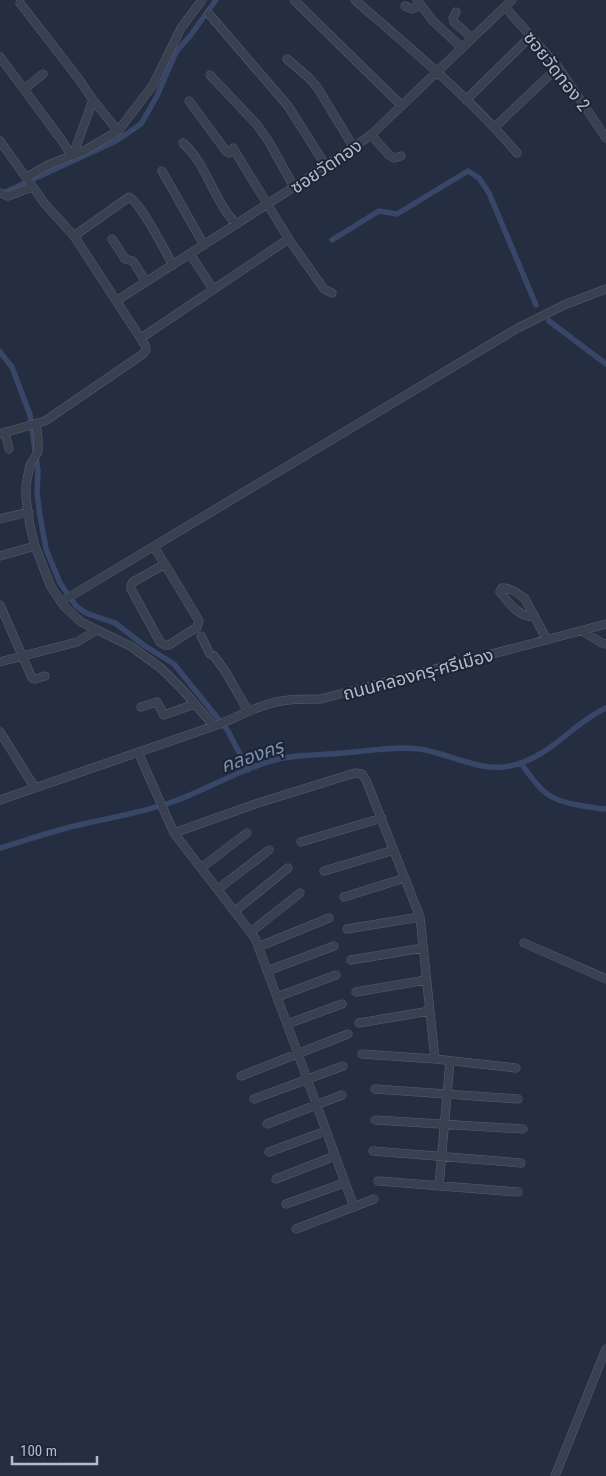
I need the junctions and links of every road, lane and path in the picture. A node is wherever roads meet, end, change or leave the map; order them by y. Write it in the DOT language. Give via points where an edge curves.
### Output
graph roads {
  1 [pos="202,0"];
  2 [pos="294,0"];
  3 [pos="355,0"];
  4 [pos="512,0"];
  5 [pos="20,3"];
  6 [pos="419,3"];
  7 [pos="405,6"];
  8 [pos="505,6"];
  9 [pos="456,12"];
  10 [pos="209,14"];
  11 [pos="531,36"];
  12 [pos="472,38"];
  13 [pos="462,48"];
  14 [pos="0,58"];
  15 [pos="287,59"];
  16 [pos="558,67"];
  17 [pos="437,72"];
  18 [pos="43,74"];
  19 [pos="210,75"];
  20 [pos="24,89"];
  21 [pos="93,100"];
  22 [pos="466,100"];
  23 [pos="189,101"];
  24 [pos="401,105"];
  25 [pos="495,127"];
  26 [pos="118,131"];
  27 [pos="371,135"];
  28 [pos="606,138"];
  29 [pos="0,140"];
  30 [pos="183,142"];
  31 [pos="354,148"];
  32 [pos="517,153"];
  33 [pos="72,155"];
  34 [pos="401,156"];
  35 [pos="326,166"];
  36 [pos="162,171"];
  37 [pos="29,182"];
  38 [pos="294,187"];
  39 [pos="4,195"];
  40 [pos="268,204"];
  41 [pos="237,224"];
  42 [pos="74,236"];
  43 [pos="112,239"];
  44 [pos="290,240"];
  45 [pos="204,245"];
  46 [pos="190,254"];
  47 [pos="173,265"];
  48 [pos="146,282"];
  49 [pos="214,289"];
  50 [pos="606,289"];
  51 [pos="332,293"];
  52 [pos="116,302"];
  53 [pos="141,338"];
  54 [pos="33,425"];
  55 [pos="2,433"];
  56 [pos="9,449"];
  57 [pos="29,512"];
  58 [pos="0,519"];
  59 [pos="35,546"];
  60 [pos="154,547"];
  61 [pos="0,556"];
  62 [pos="164,564"];
  63 [pos="62,601"];
  64 [pos="0,605"];
  65 [pos="534,618"];
  66 [pos="606,624"];
  67 [pos="97,630"];
  68 [pos="582,630"];
  69 [pos="201,636"];
  70 [pos="547,640"];
  71 [pos="606,644"];
  72 [pos="22,656"];
  73 [pos="0,662"];
  74 [pos="46,676"];
  75 [pos="195,704"];
  76 [pos="141,708"];
  77 [pos="248,711"];
  78 [pos="216,725"];
  79 [pos="0,732"];
  80 [pos="138,752"];
  81 [pos="35,788"];
  82 [pos="0,800"];
  83 [pos="382,818"];
  84 [pos="174,833"];
  85 [pos="247,833"];
  86 [pos="301,842"];
  87 [pos="269,850"];
  88 [pos="394,850"];
  89 [pos="201,868"];
  90 [pos="288,868"];
  91 [pos="324,871"];
  92 [pos="405,878"];
  93 [pos="218,890"];
  94 [pos="300,892"];
  95 [pos="344,897"];
  96 [pos="235,911"];
  97 [pos="420,917"];
  98 [pos="329,918"];
  99 [pos="347,929"];
  100 [pos="251,932"];
  101 [pos="524,943"];
  102 [pos="334,946"];
  103 [pos="258,947"];
  104 [pos="423,948"];
  105 [pos="351,960"];
  106 [pos="267,971"];
  107 [pos="336,974"];
  108 [pos="606,979"];
  109 [pos="426,980"];
  110 [pos="356,992"];
  111 [pos="277,997"];
  112 [pos="342,1004"];
  113 [pos="430,1011"];
  114 [pos="358,1023"];
  115 [pos="287,1024"];
  116 [pos="348,1034"];
  117 [pos="297,1054"];
  118 [pos="362,1054"];
  119 [pos="435,1059"];
  120 [pos="450,1061"];
  121 [pos="343,1066"];
  122 [pos="516,1068"];
  123 [pos="240,1076"];
  124 [pos="307,1079"];
  125 [pos="375,1089"];
  126 [pos="448,1094"];
  127 [pos="342,1095"];
  128 [pos="254,1099"];
  129 [pos="518,1099"];
  130 [pos="317,1104"];
  131 [pos="374,1120"];
  132 [pos="267,1124"];
  133 [pos="445,1124"];
  134 [pos="523,1129"];
  135 [pos="326,1131"];
  136 [pos="373,1151"];
  137 [pos="269,1152"];
  138 [pos="335,1156"];
  139 [pos="443,1156"];
  140 [pos="521,1163"];
  141 [pos="276,1179"];
  142 [pos="378,1181"];
  143 [pos="344,1182"];
  144 [pos="439,1186"];
  145 [pos="518,1192"];
  146 [pos="374,1199"];
  147 [pos="286,1204"];
  148 [pos="354,1207"];
  149 [pos="296,1229"];
  150 [pos="606,1349"];
  151 [pos="555,1476"];
  1 -- 26 [label="street" via="181,28 154,85"];
  2 -- 24 [label="street"];
  3 -- 17 [label="street"];
  4 -- 8 [label="street, ซอยวัดทอง"];
  5 -- 21 [label="street"];
  6 -- 7 [label="street" via="412,9"];
  6 -- 13 [label="street"];
  8 -- 11 [label="street, ซอยวัดทอง 2"];
  8 -- 12 [label="street, ซอยวัดทอง"];
  9 -- 12 [label="street" via="454,22"];
  10 -- 35 [label="street" via="288,106"];
  11 -- 16 [label="street, ซอยวัดทอง 2"];
  11 -- 22 [label="street"];
  12 -- 13 [label="street, ซอยวัดทอง"];
  13 -- 17 [label="street, ซอยวัดทอง"];
  14 -- 20 [label="street"];
  15 -- 31 [label="street" via="317,88"];
  16 -- 25 [label="street"];
  16 -- 28 [label="street, ซอยวัดทอง 2"];
  17 -- 22 [label="street"];
  17 -- 24 [label="street, ซอยวัดทอง"];
  18 -- 20 [label="street"];
  19 -- 38 [label="street" via="258,126"];
  20 -- 33 [label="street"];
  21 -- 26 [label="street"];
  21 -- 33 [label="street"];
  22 -- 25 [label="street"];
  23 -- 40 [label="street" via="226,151 234,150"];
  24 -- 27 [label="street, ซอยวัดทอง"];
  25 -- 32 [label="street"];
  26 -- 33 [label="street"];
  27 -- 31 [label="street, ซอยวัดทอง"];
  27 -- 34 [label="street" via="389,155 394,158"];
  29 -- 37 [label="street"];
  30 -- 41 [label="street" via="203,167 224,209"];
  31 -- 35 [label="street, ซอยวัดทอง"];
  33 -- 37 [label="street" via="48,165"];
  35 -- 38 [label="street, ซอยวัดทอง"];
  36 -- 45 [label="street"];
  37 -- 39 [label="street"];
  37 -- 42 [label="street"];
  38 -- 40 [label="street, ซอยวัดทอง"];
  40 -- 41 [label="street, ซอยวัดทอง"];
  40 -- 44 [label="street"];
  41 -- 45 [label="street, ซอยวัดทอง"];
  42 -- 47 [label="street" via="130,197"];
  42 -- 52 [label="street"];
  43 -- 48 [label="street" via="125,259 133,261"];
  44 -- 49 [label="street"];
  44 -- 51 [label="street" via="324,289"];
  45 -- 46 [label="street, ซอยวัดทอง"];
  46 -- 47 [label="street, ซอยวัดทอง"];
  46 -- 49 [label="street"];
  47 -- 48 [label="street, ซอยวัดทอง"];
  48 -- 52 [label="street, ซอยวัดทอง"];
  49 -- 53 [label="street"];
  50 -- 60 [label="street" via="518,328"];
  52 -- 53 [label="street"];
  53 -- 54 [label="street" via="146,350 143,354 45,421"];
  54 -- 55 [label="street"];
  54 -- 57 [label="street" via="38,452 30,464 26,485"];
  55 -- 56 [label="street"];
  57 -- 58 [label="street"];
  57 -- 59 [label="street"];
  59 -- 61 [label="street"];
  59 -- 63 [label="street" via="51,587"];
  60 -- 62 [label="street"];
  60 -- 63 [label="street"];
  62 -- 62 [label="street" via="199,621 196,627 169,645 160,642 131,589 131,585"];
  63 -- 67 [label="street" via="73,616"];
  64 -- 72 [label="street"];
  65 -- 65 [label="street" via="518,612 500,592 502,588 519,594"];
  65 -- 70 [label="street"];
  66 -- 68 [label="street, ถนนคลองครุ-ศรีเมือง"];
  67 -- 72 [label="street" via="77,642"];
  67 -- 75 [label="street" via="127,644 162,668"];
  68 -- 70 [label="street, ถนนคลองครุ-ศรีเมือง"];
  68 -- 71 [label="street"];
  69 -- 77 [label="street"];
  70 -- 77 [label="street, ถนนคลองครุ-ศรีเมือง" via="321,699 288,700"];
  72 -- 73 [label="street"];
  72 -- 74 [label="street" via="33,679"];
  75 -- 76 [label="street" via="164,715 157,702"];
  75 -- 78 [label="street"];
  77 -- 78 [label="street, ถนนคลองครุ-ศรีเมือง"];
  78 -- 80 [label="street, ถนนคลองครุ-ศรีเมือง"];
  79 -- 81 [label="street"];
  80 -- 81 [label="street, ถนนคลองครุ-ศรีเมือง"];
  80 -- 84 [label="street"];
  81 -- 82 [label="street, ถนนคลองครุ-ศรีเมือง"];
  83 -- 84 [label="street" via="366,780 362,774 355,773"];
  83 -- 86 [label="street"];
  83 -- 88 [label="street"];
  84 -- 89 [label="street"];
  85 -- 89 [label="street"];
  87 -- 93 [label="street"];
  88 -- 91 [label="street"];
  88 -- 92 [label="street"];
  89 -- 93 [label="street"];
  90 -- 96 [label="street"];
  92 -- 95 [label="street"];
  92 -- 97 [label="street"];
  93 -- 96 [label="street"];
  94 -- 100 [label="street"];
  96 -- 100 [label="street"];
  97 -- 99 [label="street"];
  97 -- 104 [label="street"];
  98 -- 103 [label="street"];
  100 -- 103 [label="street"];
  101 -- 108 [label="street"];
  102 -- 106 [label="street"];
  103 -- 106 [label="street"];
  104 -- 105 [label="street"];
  104 -- 109 [label="street"];
  106 -- 111 [label="street"];
  107 -- 111 [label="street"];
  109 -- 110 [label="street"];
  109 -- 113 [label="street"];
  111 -- 115 [label="street"];
  112 -- 115 [label="street"];
  113 -- 114 [label="street"];
  113 -- 119 [label="street"];
  115 -- 117 [label="street"];
  116 -- 117 [label="street"];
  117 -- 123 [label="street"];
  117 -- 124 [label="street"];
  118 -- 119 [label="street"];
  119 -- 120 [label="street"];
  120 -- 122 [label="street"];
  120 -- 126 [label="street"];
  121 -- 124 [label="street"];
  124 -- 128 [label="street"];
  124 -- 130 [label="street"];
  125 -- 126 [label="street"];
  126 -- 129 [label="street"];
  126 -- 133 [label="street"];
  127 -- 130 [label="street"];
  130 -- 132 [label="street"];
  130 -- 135 [label="street"];
  131 -- 133 [label="street"];
  133 -- 134 [label="street"];
  133 -- 139 [label="street"];
  135 -- 137 [label="street"];
  135 -- 138 [label="street"];
  136 -- 139 [label="street"];
  138 -- 141 [label="street"];
  138 -- 143 [label="street"];
  139 -- 140 [label="street"];
  139 -- 144 [label="street"];
  142 -- 144 [label="street"];
  143 -- 147 [label="street"];
  143 -- 148 [label="street"];
  144 -- 145 [label="street"];
  146 -- 148 [label="street"];
  148 -- 149 [label="street"];
  150 -- 151 [label="street"];
}
